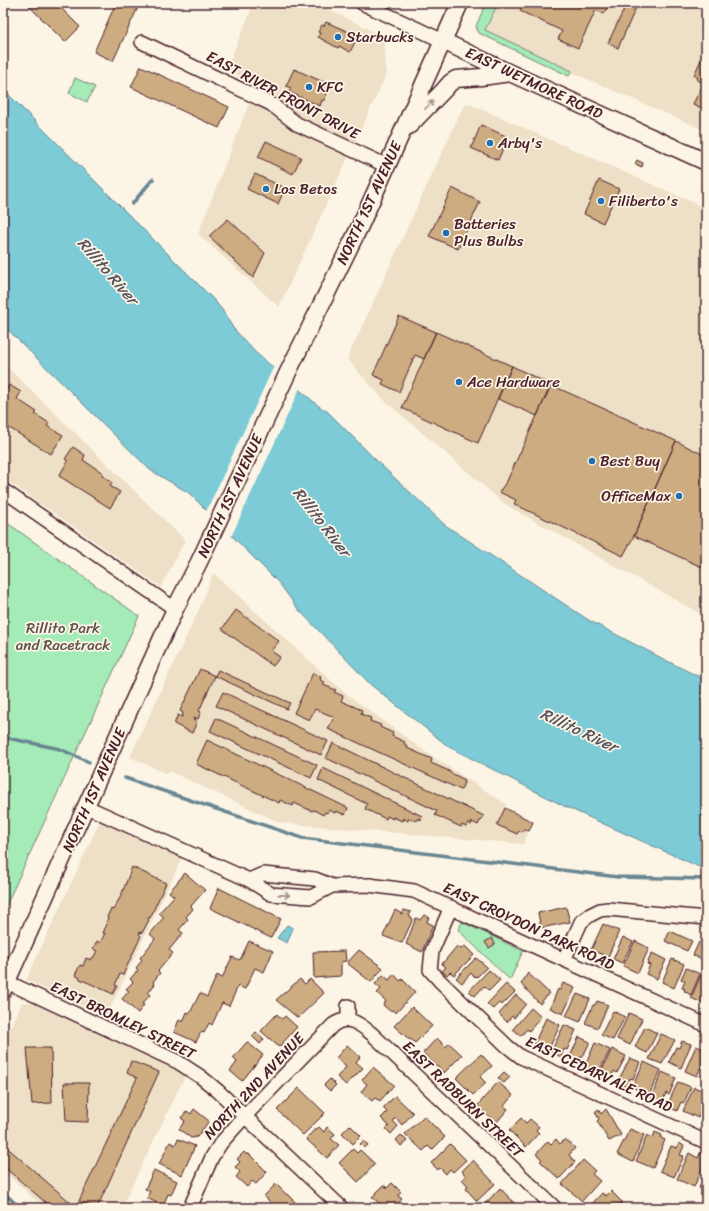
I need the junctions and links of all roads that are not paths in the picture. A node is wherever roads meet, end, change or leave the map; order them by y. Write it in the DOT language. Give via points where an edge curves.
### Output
graph roads {
  1 [pos="362,3"];
  2 [pos="460,3"];
  3 [pos="443,41"];
  4 [pos="142,42"];
  5 [pos="510,73"];
  6 [pos="402,133"];
  7 [pos="706,162"];
  8 [pos="387,166"];
  9 [pos="3,490"];
  10 [pos="175,609"];
  11 [pos="87,807"];
  12 [pos="248,880"];
  13 [pos="332,886"];
  14 [pos="451,907"];
  15 [pos="706,918"];
  16 [pos="564,960"];
  17 [pos="5,986"];
  18 [pos="348,1006"];
  19 [pos="346,1020"];
  20 [pos="706,1025"];
  21 [pos="245,1116"];
  22 [pos="706,1142"];
  23 [pos="190,1208"];
  24 [pos="342,1208"];
  25 [pos="555,1208"];
  1 -- 3 [label="street, EAST WETMORE ROAD"];
  2 -- 3 [label="main road, NORTH 1ST AVENUE"];
  3 -- 5 [label="main road, EAST WETMORE ROAD"];
  3 -- 6 [label="main road, NORTH 1ST AVENUE"];
  4 -- 8 [label="street, EAST RIVER FRONT DRIVE" via="271,104 297,124"];
  6 -- 5 [label="main road, one-way" via="456,79"];
  5 -- 7 [label="main road, EAST WETMORE ROAD"];
  6 -- 8 [label="main road, NORTH 1ST AVENUE"];
  8 -- 10 [label="main road, NORTH 1ST AVENUE"];
  9 -- 10 [label="street"];
  10 -- 11 [label="main road, NORTH 1ST AVENUE"];
  11 -- 12 [label="street, EAST CROYDON PARK ROAD"];
  11 -- 17 [label="main road, NORTH 1ST AVENUE"];
  12 -- 13 [label="street, EAST CROYDON PARK ROAD" via="263,874 315,879"];
  12 -- 13 [label="street, EAST CROYDON PARK ROAD, one-way" via="272,894 311,897"];
  13 -- 14 [label="street, EAST CROYDON PARK ROAD" via="369,885 414,891"];
  14 -- 16 [label="street, EAST CROYDON PARK ROAD"];
  14 -- 22 [label="street, EAST CEDARVALE ROAD" via="432,951 430,970 507,1046 521,1057"];
  15 -- 16 [label="street" via="600,910 582,922"];
  16 -- 20 [label="street, EAST CROYDON PARK ROAD"];
  17 -- 21 [label="street, EAST BROMLEY STREET" via="178,1062 201,1077"];
  18 -- 19 [label="street"];
  19 -- 21 [label="street, NORTH 2ND AVENUE" via="333,1025"];
  19 -- 25 [label="street, EAST RADBURN STREET" via="361,1025 372,1034"];
  21 -- 23 [label="street, NORTH 2ND AVENUE" via="212,1157"];
  21 -- 24 [label="street, EAST BROMLEY STREET"];
}
